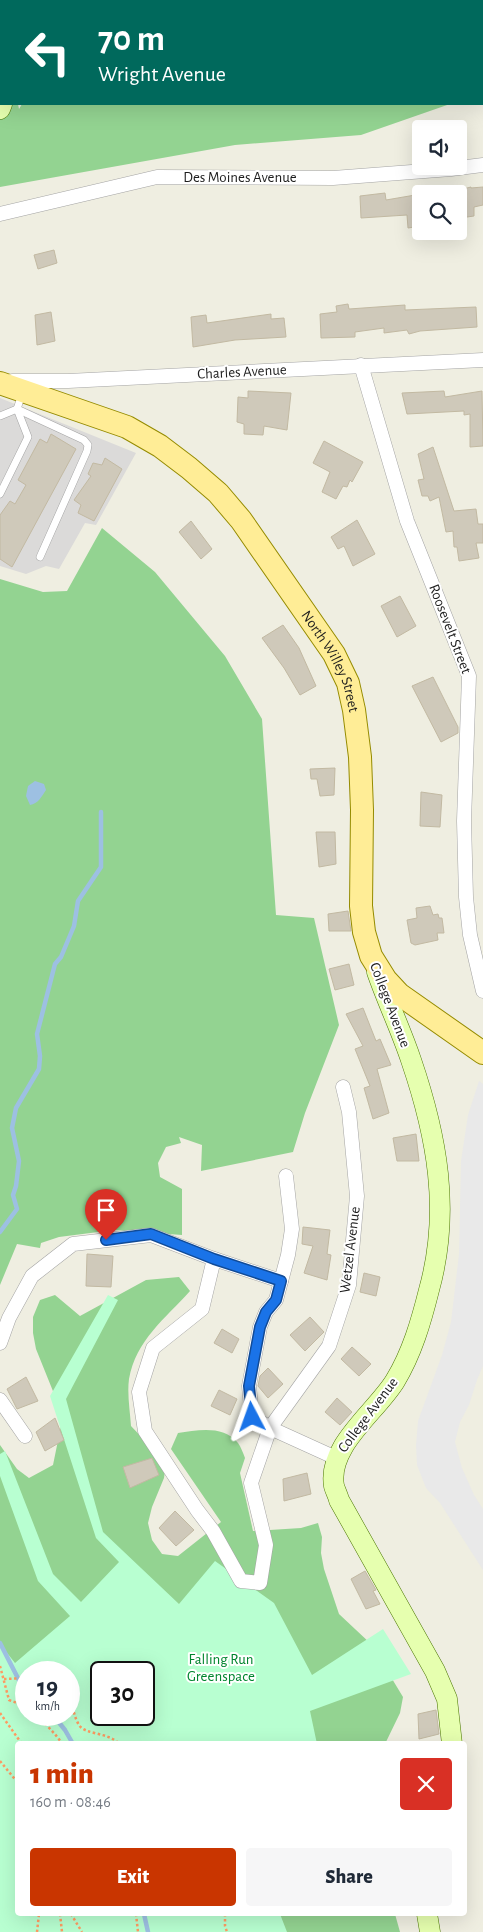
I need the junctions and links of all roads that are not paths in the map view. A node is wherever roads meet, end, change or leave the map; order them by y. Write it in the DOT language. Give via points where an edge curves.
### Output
graph roads {
  1 [pos="483,165"];
  2 [pos="0,214"];
  3 [pos="483,360"];
  4 [pos="362,365"];
  5 [pos="0,382"];
  6 [pos="20,400"];
  7 [pos="0,416"];
  8 [pos="0,494"];
  9 [pos="40,557"];
  10 [pos="371,956"];
  11 [pos="481,966"];
  12 [pos="483,991"];
  13 [pos="483,1053"];
  14 [pos="343,1087"];
  15 [pos="286,1176"];
  16 [pos="214,1259"];
  17 [pos="281,1281"];
  18 [pos="0,1343"];
  19 [pos="0,1400"];
  20 [pos="270,1428"];
  21 [pos="25,1436"];
  22 [pos="336,1458"];
  23 [pos="452,1741"];
  24 [pos="427,1916"];
  25 [pos="430,1932"];
  1 -- 2 [label="street, Des Moines Avenue" via="333,178 157,177"];
  3 -- 4 [label="street, Charles Avenue"];
  4 -- 5 [label="street, Charles Avenue"];
  4 -- 11 [label="street, Roosevelt Street" via="408,521 469,676 464,821 466,897 470,935"];
  5 -- 6 [label="main road, North Willey Street"];
  6 -- 7 [label="lane"];
  6 -- 8 [label="lane" via="28,437"];
  6 -- 9 [label="lane" via="88,445"];
  6 -- 10 [label="main road, North Willey Street" via="127,427 189,468 218,493 241,520 334,654 348,683 360,757 361,906"];
  10 -- 13 [label="main road, North Willey Street" via="399,994"];
  10 -- 22 [label="street, College Avenue" via="410,1058 429,1119 439,1178 440,1232 415,1342 395,1381"];
  11 -- 12 [label="street, Roosevelt Street"];
  14 -- 20 [label="street, Wetzel Avenue" via="350,1120 357,1196 349,1285 330,1346"];
  15 -- 17 [label="street" via="292,1228"];
  16 -- 17 [label="street"];
  16 -- 18 [label="street" via="151,1234 73,1244 32,1276 9,1318"];
  16 -- 20 [label="street, Wetzel Avenue" via="202,1309 153,1348 139,1392 145,1431 213,1531 241,1581 260,1583 266,1545 251,1483"];
  17 -- 20 [label="street" via="276,1300 260,1327 249,1386 252,1417"];
  19 -- 21 [label="street"];
  20 -- 22 [label="street"];
  22 -- 23 [label="street, College Avenue" via="334,1486 339,1500 435,1671 447,1699"];
  24 -- 25 [label="street"];
}
